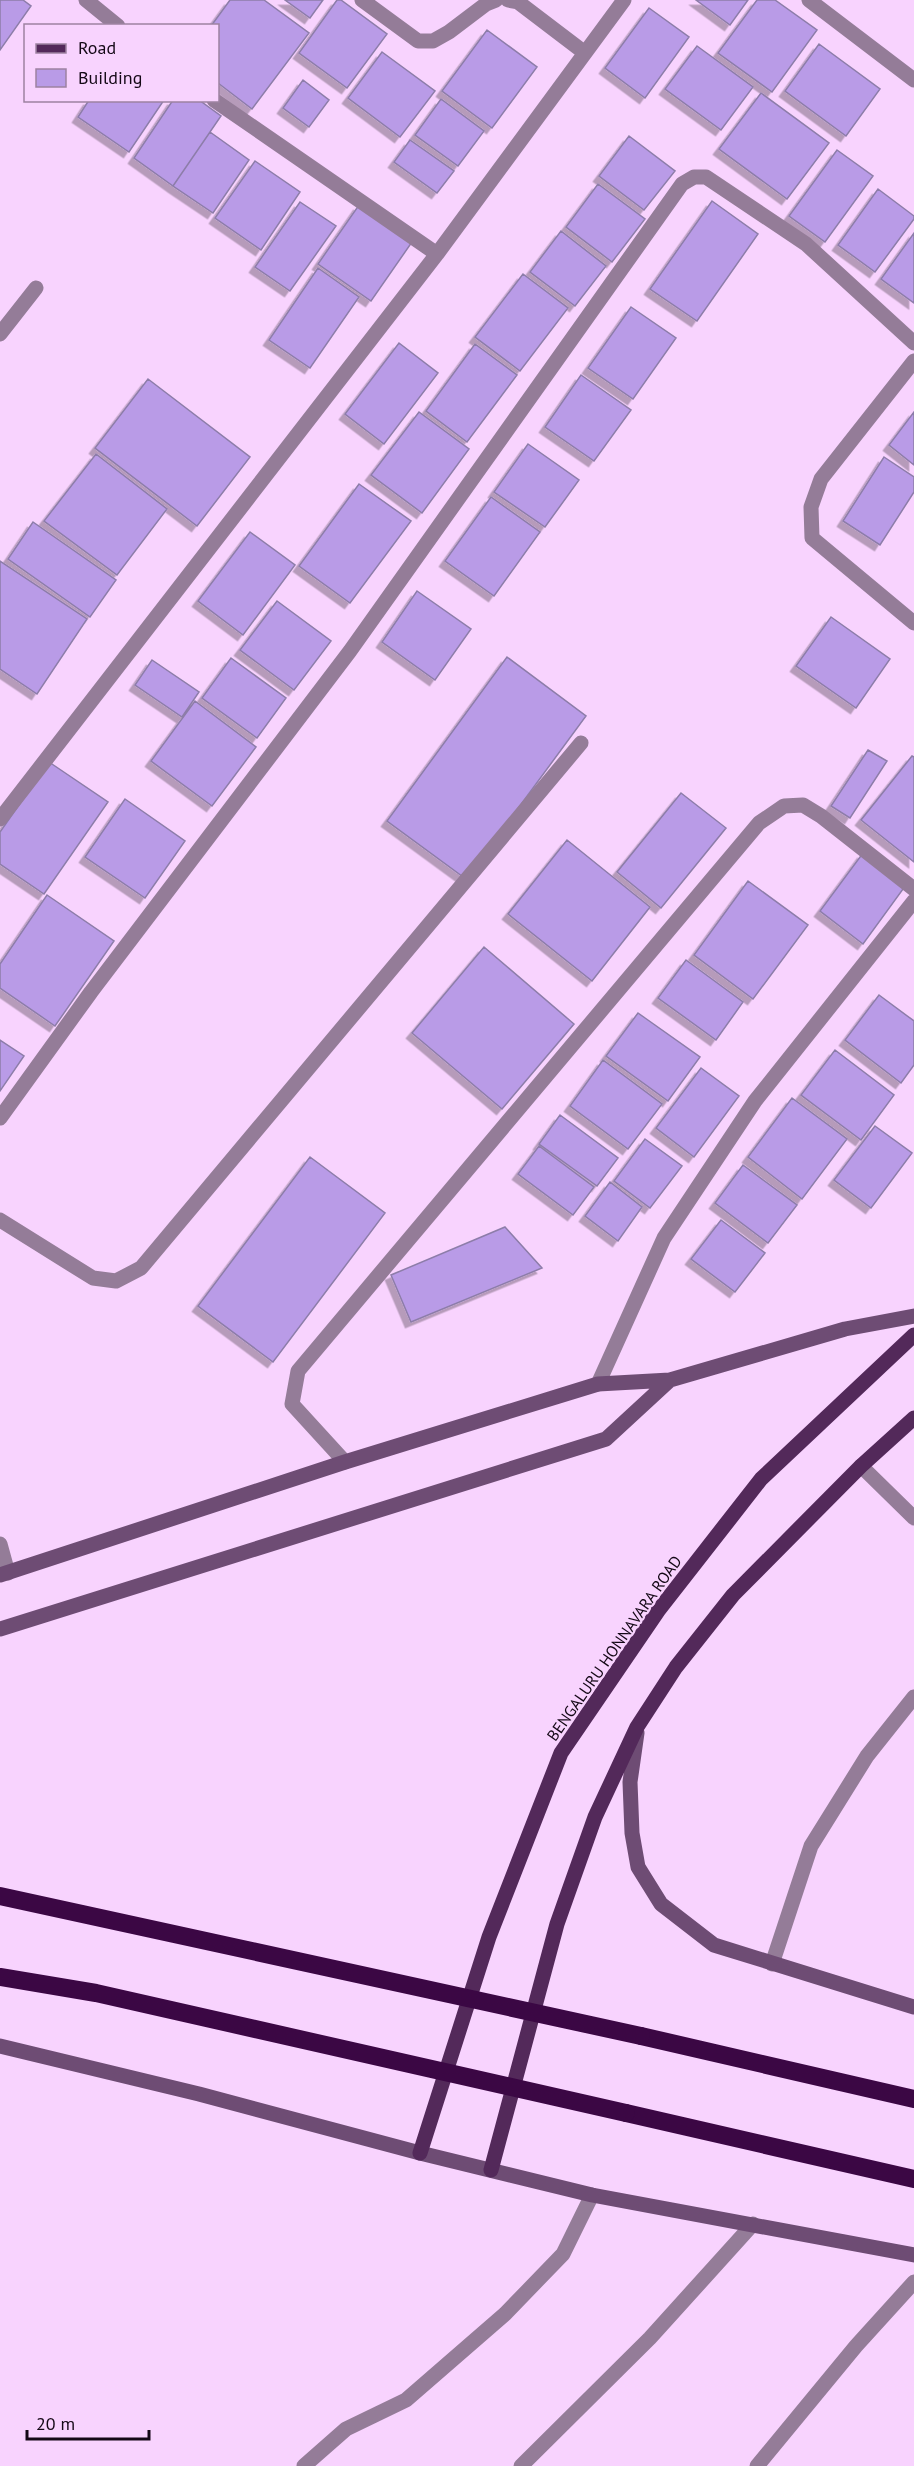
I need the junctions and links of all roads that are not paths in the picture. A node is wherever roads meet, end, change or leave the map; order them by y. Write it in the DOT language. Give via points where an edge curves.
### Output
graph roads {
  1 [pos="86,0"];
  2 [pos="362,0"];
  3 [pos="496,0"];
  4 [pos="508,0"];
  5 [pos="624,0"];
  6 [pos="809,0"];
  7 [pos="116,24"];
  8 [pos="585,53"];
  9 [pos="914,80"];
  10 [pos="217,102"];
  11 [pos="437,254"];
  12 [pos="36,288"];
  13 [pos="0,334"];
  14 [pos="914,343"];
  15 [pos="914,361"];
  16 [pos="914,623"];
  17 [pos="581,743"];
  18 [pos="0,819"];
  19 [pos="914,889"];
  20 [pos="914,901"];
  21 [pos="0,1118"];
  22 [pos="0,1220"];
  23 [pos="914,1316"];
  24 [pos="914,1335"];
  25 [pos="670,1380"];
  26 [pos="598,1384"];
  27 [pos="914,1418"];
  28 [pos="345,1462"];
  29 [pos="861,1466"];
  30 [pos="914,1518"];
  31 [pos="0,1544"];
  32 [pos="4,1574"];
  33 [pos="0,1629"];
  34 [pos="914,1697"];
  35 [pos="637,1727"];
  36 [pos="0,1896"];
  37 [pos="772,1964"];
  38 [pos="0,1977"];
  39 [pos="914,2007"];
  40 [pos="0,2046"];
  41 [pos="914,2099"];
  42 [pos="420,2153"];
  43 [pos="491,2170"];
  44 [pos="914,2179"];
  45 [pos="592,2195"];
  46 [pos="753,2224"];
  47 [pos="914,2255"];
  48 [pos="914,2282"];
  49 [pos="304,2466"];
  50 [pos="521,2466"];
  51 [pos="757,2466"];
  1 -- 7 [label="street"];
  2 -- 3 [label="street" via="418,42 433,41"];
  4 -- 8 [label="street" via="518,2"];
  5 -- 8 [label="street"];
  6 -- 9 [label="street"];
  8 -- 11 [label="street"];
  10 -- 11 [label="street"];
  11 -- 18 [label="street"];
  12 -- 13 [label="street"];
  14 -- 21 [label="street" via="806,244 706,177 694,177 682,184 350,651"];
  15 -- 16 [label="street" via="821,480 811,507 812,538"];
  17 -- 22 [label="street" via="141,1268 116,1281 93,1278"];
  19 -- 28 [label="street" via="803,805 784,806 759,823 298,1371 292,1404"];
  20 -- 26 [label="street" via="755,1101 664,1238"];
  23 -- 25 [label="street" via="845,1329"];
  24 -- 42 [label="main road, BENGALURU HONNAVARA ROAD" via="761,1479 658,1611 561,1753 489,1937"];
  25 -- 26 [label="street"];
  25 -- 33 [label="street" via="606,1439"];
  26 -- 28 [label="street"];
  27 -- 29 [label="main road"];
  28 -- 32 [label="street"];
  29 -- 30 [label="street"];
  29 -- 35 [label="main road" via="734,1595 676,1668"];
  31 -- 32 [label="street"];
  34 -- 37 [label="street" via="867,1756 811,1846"];
  35 -- 37 [label="street" via="630,1782 638,1867 661,1904 714,1946"];
  35 -- 43 [label="main road" via="595,1817 557,1924"];
  36 -- 41 [label="highway, bridge"];
  37 -- 39 [label="street"];
  38 -- 44 [label="highway, bridge" via="96,1993"];
  40 -- 42 [label="street"];
  42 -- 43 [label="street"];
  43 -- 45 [label="street"];
  45 -- 46 [label="street"];
  45 -- 49 [label="street" via="563,2254 505,2314 406,2400 346,2429"];
  46 -- 47 [label="street"];
  46 -- 50 [label="street" via="650,2338"];
  48 -- 51 [label="street"];
}
